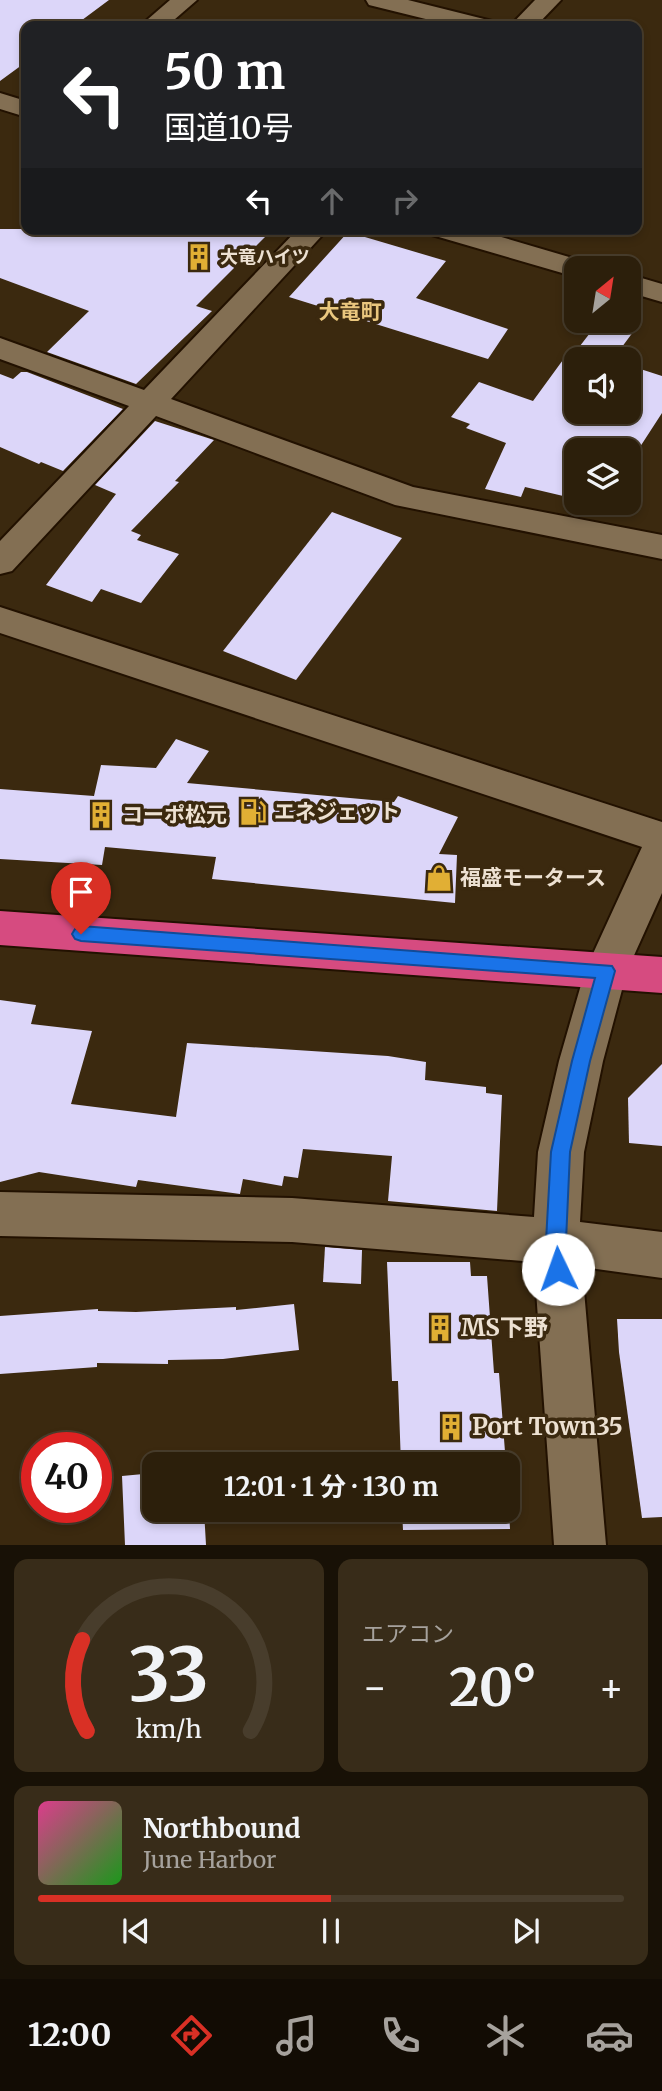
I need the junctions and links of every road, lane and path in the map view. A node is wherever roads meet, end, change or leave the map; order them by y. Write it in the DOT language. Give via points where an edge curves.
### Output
graph roads {
  1 [pos="184,0"];
  2 [pos="378,0"];
  3 [pos="549,0"];
  4 [pos="158,21"];
  5 [pos="464,21"];
  6 [pos="527,21"];
  7 [pos="0,101"];
  8 [pos="21,107"];
  9 [pos="308,235"];
  10 [pos="463,235"];
  11 [pos="564,265"];
  12 [pos="641,287"];
  13 [pos="662,293"];
  14 [pos="0,348"];
  15 [pos="151,403"];
  16 [pos="662,547"];
  17 [pos="0,562"];
  18 [pos="0,620"];
  19 [pos="662,838"];
  20 [pos="662,848"];
  21 [pos="0,928"];
  22 [pos="606,971"];
  23 [pos="662,975"];
  24 [pos="0,1214"];
  25 [pos="556,1241"];
  26 [pos="662,1255"];
  27 [pos="580,1545"];
  1 -- 4 [label="street"];
  2 -- 5 [label="street"];
  3 -- 6 [label="street"];
  7 -- 8 [label="street"];
  9 -- 15 [label="street"];
  10 -- 11 [label="street"];
  12 -- 13 [label="street"];
  14 -- 15 [label="street"];
  15 -- 16 [label="street" via="407,497"];
  15 -- 17 [label="street"];
  18 -- 19 [label="street"];
  20 -- 22 [label="street"];
  21 -- 22 [label="highway"];
  22 -- 23 [label="highway"];
  22 -- 25 [label="street" via="561,1152"];
  24 -- 25 [label="street" via="292,1220"];
  25 -- 26 [label="street"];
  25 -- 27 [label="street"];
}
